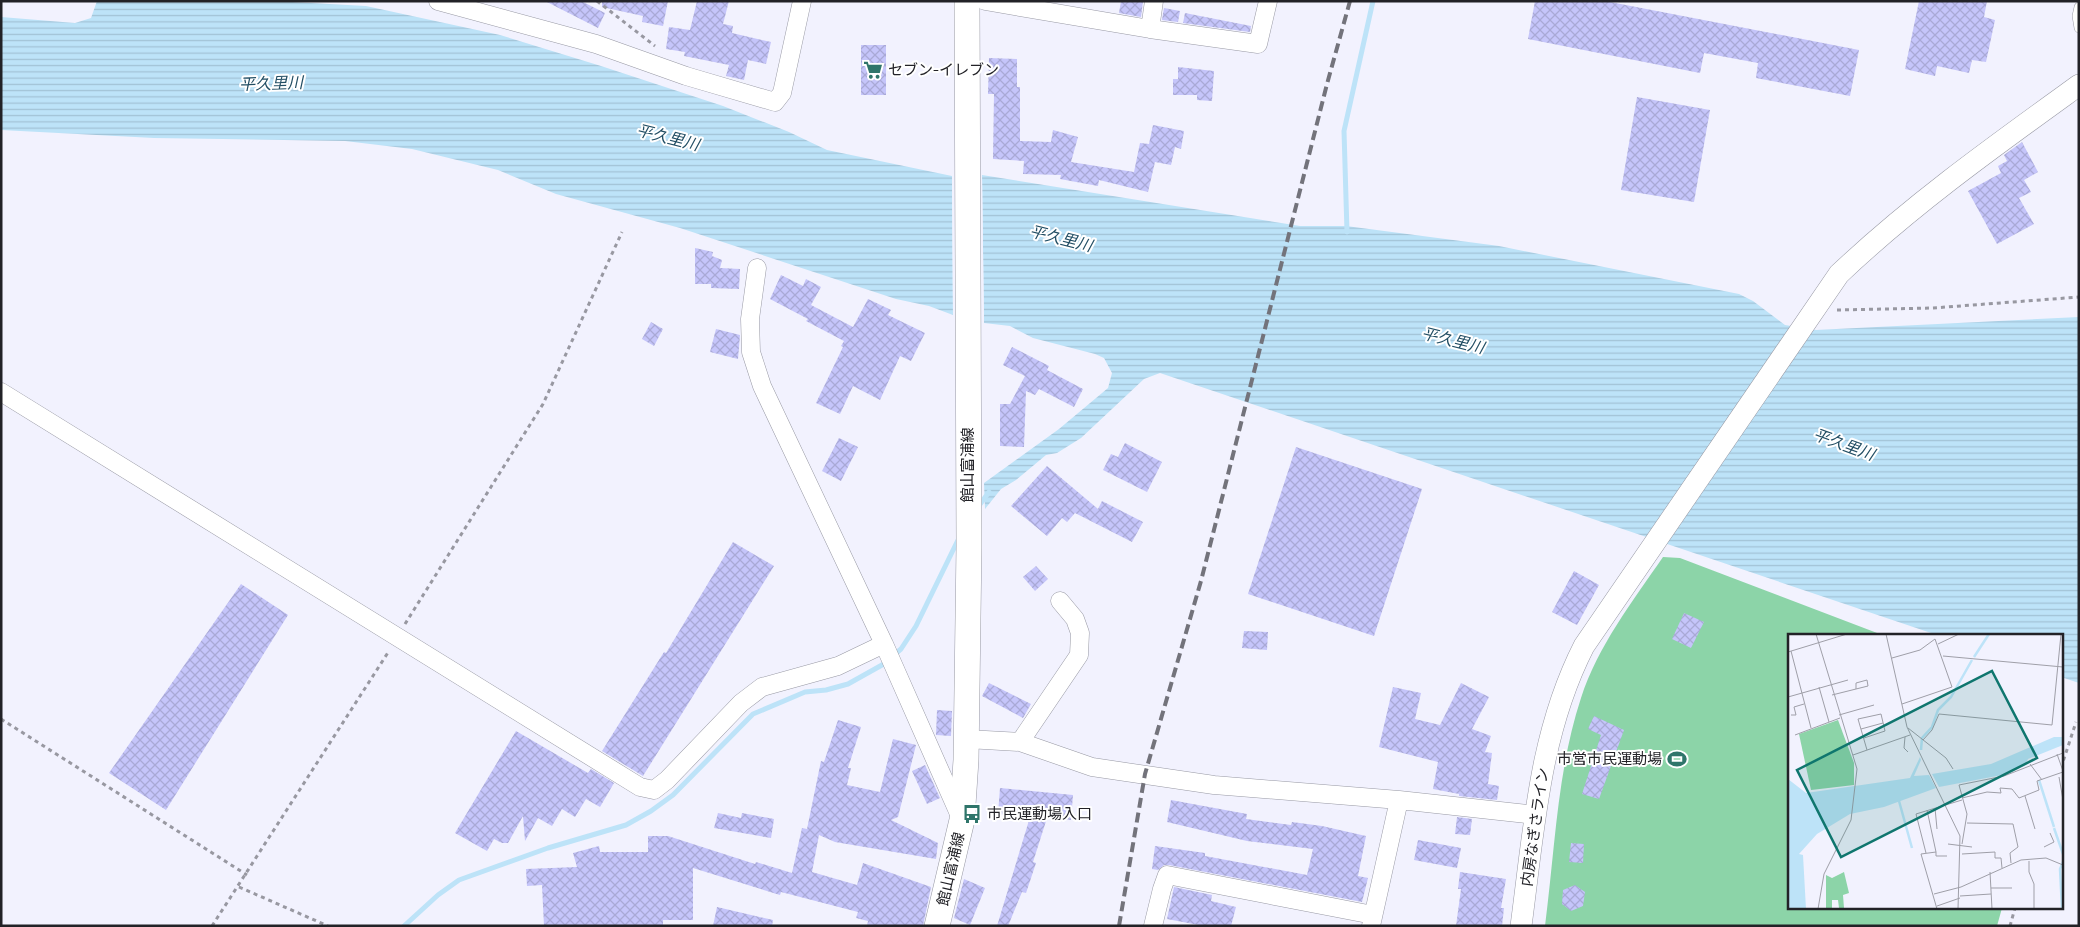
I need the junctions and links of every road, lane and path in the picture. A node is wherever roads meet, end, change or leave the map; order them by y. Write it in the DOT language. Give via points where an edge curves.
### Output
graph roads {
  1 [pos="438,1"];
  2 [pos="597,1"];
  3 [pos="802,1"];
  4 [pos="967,1"];
  5 [pos="985,1"];
  6 [pos="1154,1"];
  7 [pos="1268,1"];
  8 [pos="2079,7"];
  9 [pos="1078,9"];
  10 [pos="2079,28"];
  11 [pos="1150,29"];
  12 [pos="661,51"];
  13 [pos="2079,85"];
  14 [pos="622,232"];
  15 [pos="757,268"];
  16 [pos="2079,297"];
  17 [pos="1808,318"];
  18 [pos="1,392"];
  19 [pos="1060,600"];
  20 [pos="397,638"];
  21 [pos="886,649"];
  22 [pos="1,719"];
  23 [pos="2076,722"];
  24 [pos="966,739"];
  25 [pos="1020,742"];
  26 [pos="2062,765"];
  27 [pos="1399,800"];
  28 [pos="1536,814"];
  29 [pos="962,820"];
  30 [pos="247,875"];
  31 [pos="238,887"];
  32 [pos="2015,910"];
  33 [pos="1372,921"];
  34 [pos="212,926"];
  35 [pos="328,926"];
  36 [pos="937,926"];
  37 [pos="1153,926"];
  38 [pos="1521,926"];
  39 [pos="2010,926"];
  1 -- 3 [label="street" via="596,44 686,76 775,102 782,94"];
  2 -- 12 [label="path"];
  4 -- 24 [label="main road, 館山富浦線" via="969,546"];
  5 -- 9 [label="street"];
  6 -- 11 [label="street"];
  7 -- 11 [label="street" via="1258,44"];
  8 -- 10 [label="lane"];
  9 -- 11 [label="street"];
  13 -- 17 [label="street, 内房なぎさライン" via="1883,232 1839,274"];
  14 -- 20 [label="path" via="543,404"];
  15 -- 21 [label="street" via="750,319 751,352 759,377"];
  16 -- 17 [label="path" via="1933,308 1835,310"];
  17 -- 28 [label="street, 内房なぎさライン" via="1584,646 1568,676 1551,728"];
  18 -- 20 [label="street"];
  19 -- 25 [label="street" via="1075,619 1080,632 1079,655"];
  20 -- 21 [label="street" via="640,787 654,790 741,703 762,687"];
  20 -- 30 [label="path"];
  21 -- 29 [label="street"];
  22 -- 30 [label="path"];
  23 -- 26 [label="path"];
  24 -- 25 [label="street"];
  24 -- 29 [label="main road, 館山富浦線"];
  25 -- 27 [label="street" via="1101,768 1214,785"];
  27 -- 28 [label="street"];
  27 -- 33 [label="street"];
  28 -- 38 [label="street, 内房なぎさライン"];
  29 -- 36 [label="main road, 館山富浦線"];
  30 -- 31 [label="path"];
  31 -- 34 [label="path"];
  31 -- 35 [label="path"];
  32 -- 39 [label="path"];
  33 -- 37 [label="street" via="1168,875"];
}
